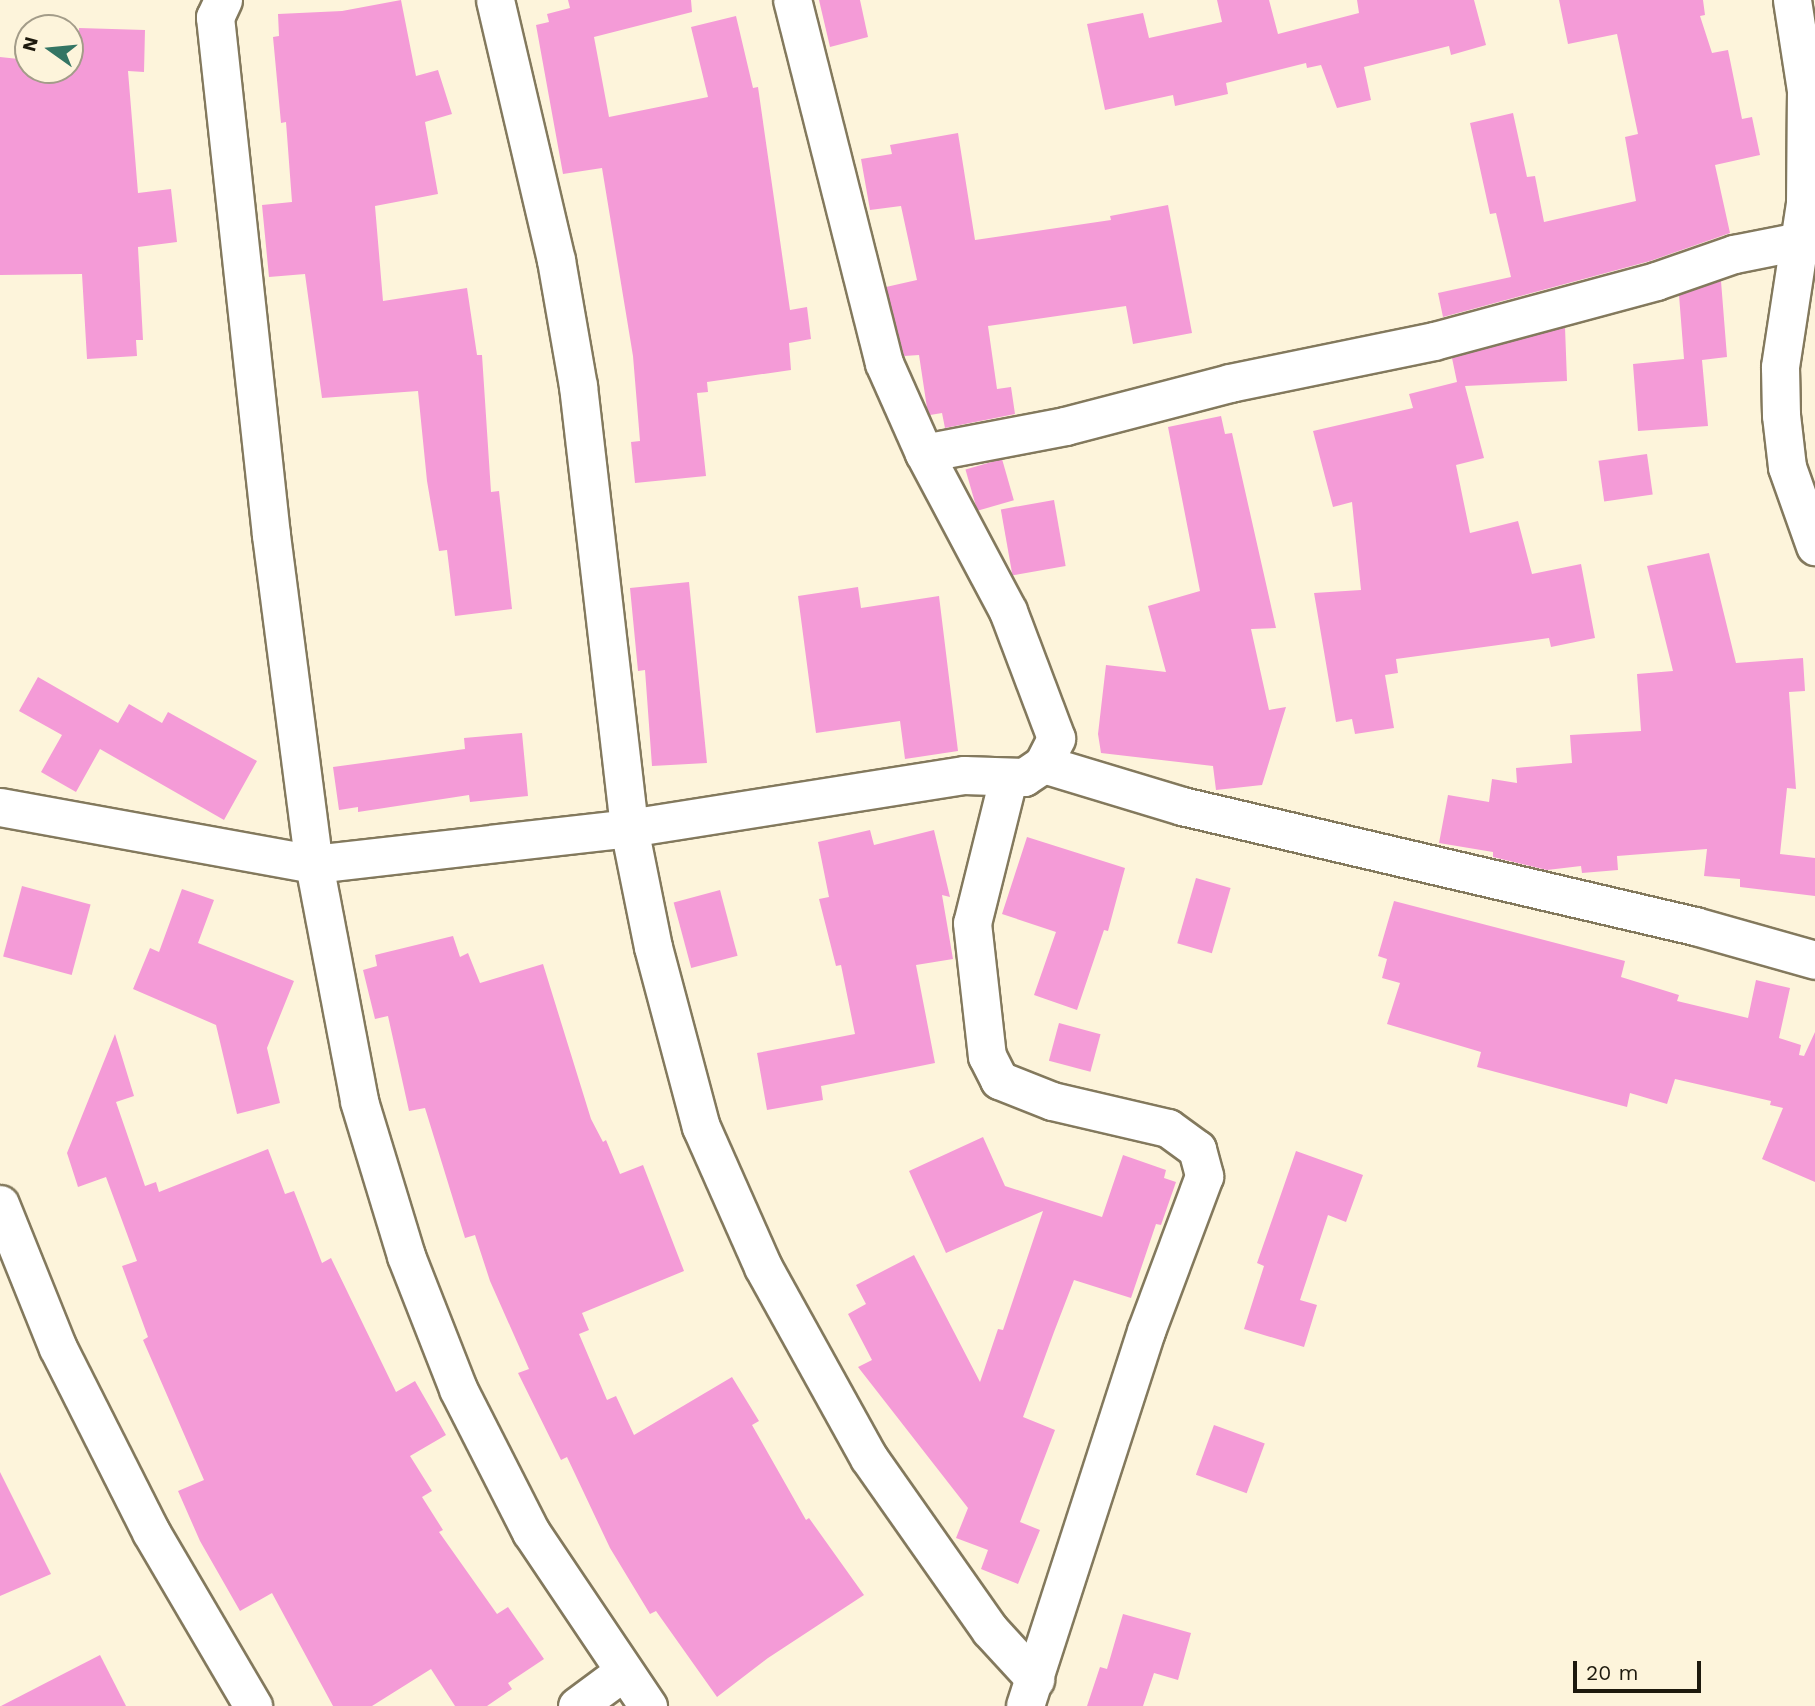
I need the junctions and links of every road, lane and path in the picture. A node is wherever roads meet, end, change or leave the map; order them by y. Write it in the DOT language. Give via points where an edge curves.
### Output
graph roads {
  1 [pos="223,0"];
  2 [pos="495,0"];
  3 [pos="792,0"];
  4 [pos="1792,0"];
  5 [pos="1810,189"];
  6 [pos="1799,242"];
  7 [pos="924,453"];
  8 [pos="1815,546"];
  9 [pos="1043,764"];
  10 [pos="1008,779"];
  11 [pos="0,807"];
  12 [pos="629,828"];
  13 [pos="314,864"];
  14 [pos="1815,960"];
  15 [pos="0,1204"];
  16 [pos="623,1672"];
  17 [pos="1030,1693"];
  18 [pos="253,1706"];
  19 [pos="577,1706"];
  20 [pos="648,1706"];
  1 -- 13 [label="street" via="215,17 221,76 271,535"];
  2 -- 12 [label="street" via="556,260 578,386"];
  3 -- 7 [label="street" via="884,363"];
  4 -- 5 [label="street" via="1806,90"];
  5 -- 6 [label="street"];
  6 -- 7 [label="street" via="1734,254 1656,281 1434,341 1230,383 1065,426"];
  6 -- 8 [label="street" via="1780,367 1781,415 1787,467"];
  7 -- 9 [label="street" via="1008,611 1056,738"];
  9 -- 10 [label="street" via="1024,777"];
  9 -- 14 [label="street" via="1182,806 1695,926"];
  10 -- 12 [label="street" via="964,775"];
  10 -- 17 [label="street" via="972,923 987,1056 999,1080 1010,1085 1052,1101 1168,1128 1197,1149 1204,1176 1146,1331"];
  11 -- 13 [label="street"];
  12 -- 13 [label="street"];
  12 -- 17 [label="street" via="653,947 701,1127 763,1267 869,1458"];
  13 -- 16 [label="street" via="359,1101 406,1256 458,1389 531,1532"];
  15 -- 18 [label="street" via="83,1397 151,1532"];
  16 -- 19 [label="street"];
  16 -- 20 [label="street"];
}
